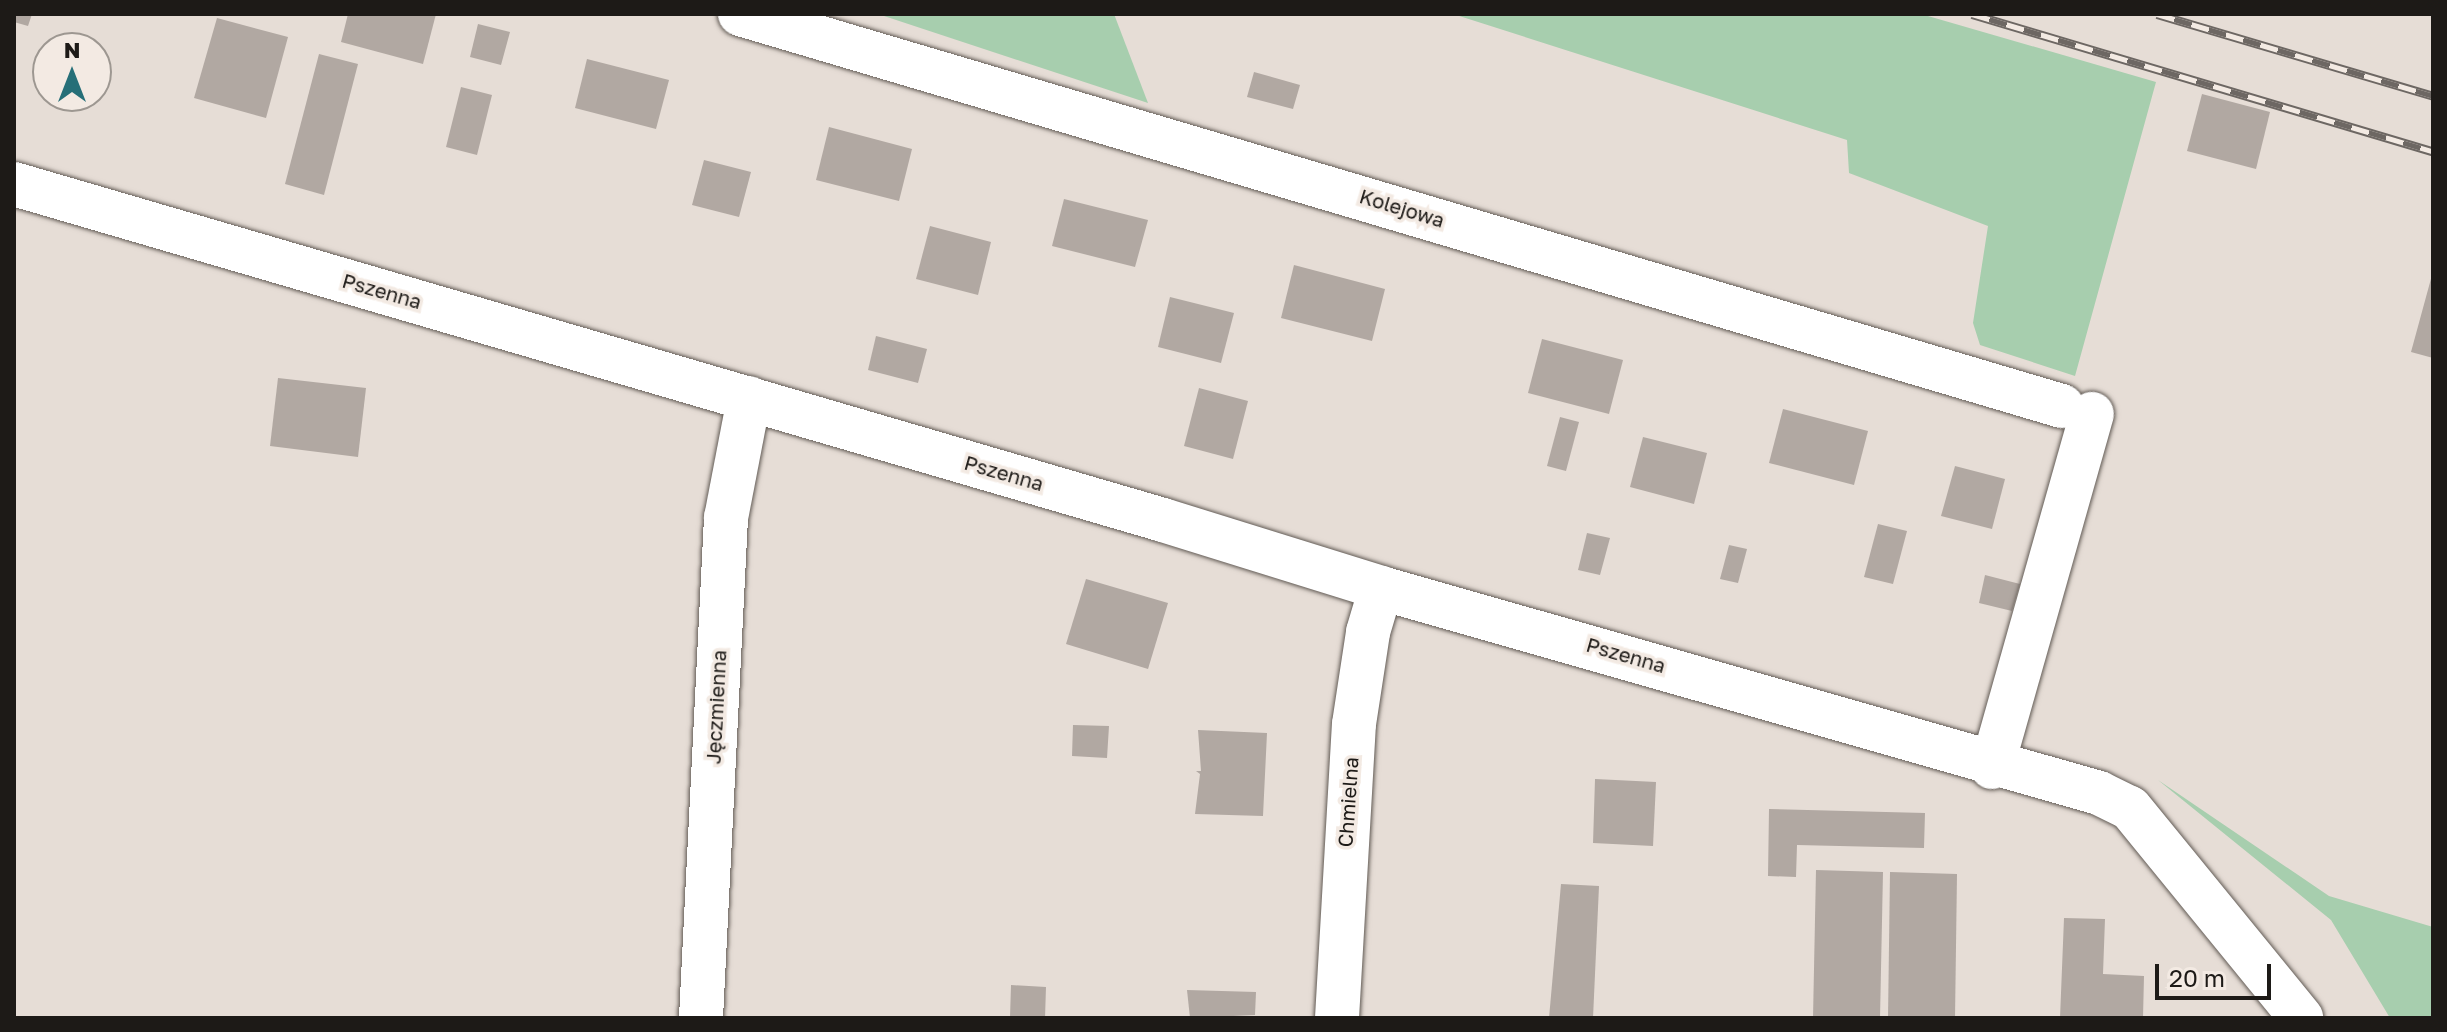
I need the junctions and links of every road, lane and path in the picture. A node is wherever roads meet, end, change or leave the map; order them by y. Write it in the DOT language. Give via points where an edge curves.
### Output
graph roads {
  1 [pos="740,14"];
  2 [pos="14,184"];
  3 [pos="749,398"];
  4 [pos="1381,588"];
  5 [pos="1992,767"];
  6 [pos="701,1018"];
  7 [pos="1337,1018"];
  8 [pos="2301,1018"];
  1 -- 5 [label="street, Kolejowa" via="2077,410"];
  2 -- 3 [label="street, Pszenna"];
  3 -- 4 [label="street, Pszenna"];
  3 -- 6 [label="street, Jęczmienna" via="726,518"];
  4 -- 5 [label="street, Pszenna" via="1633,657"];
  4 -- 7 [label="street, Chmielna" via="1368,632 1354,724"];
  5 -- 8 [label="street, Pszenna" via="2099,793 2130,808"];
}
